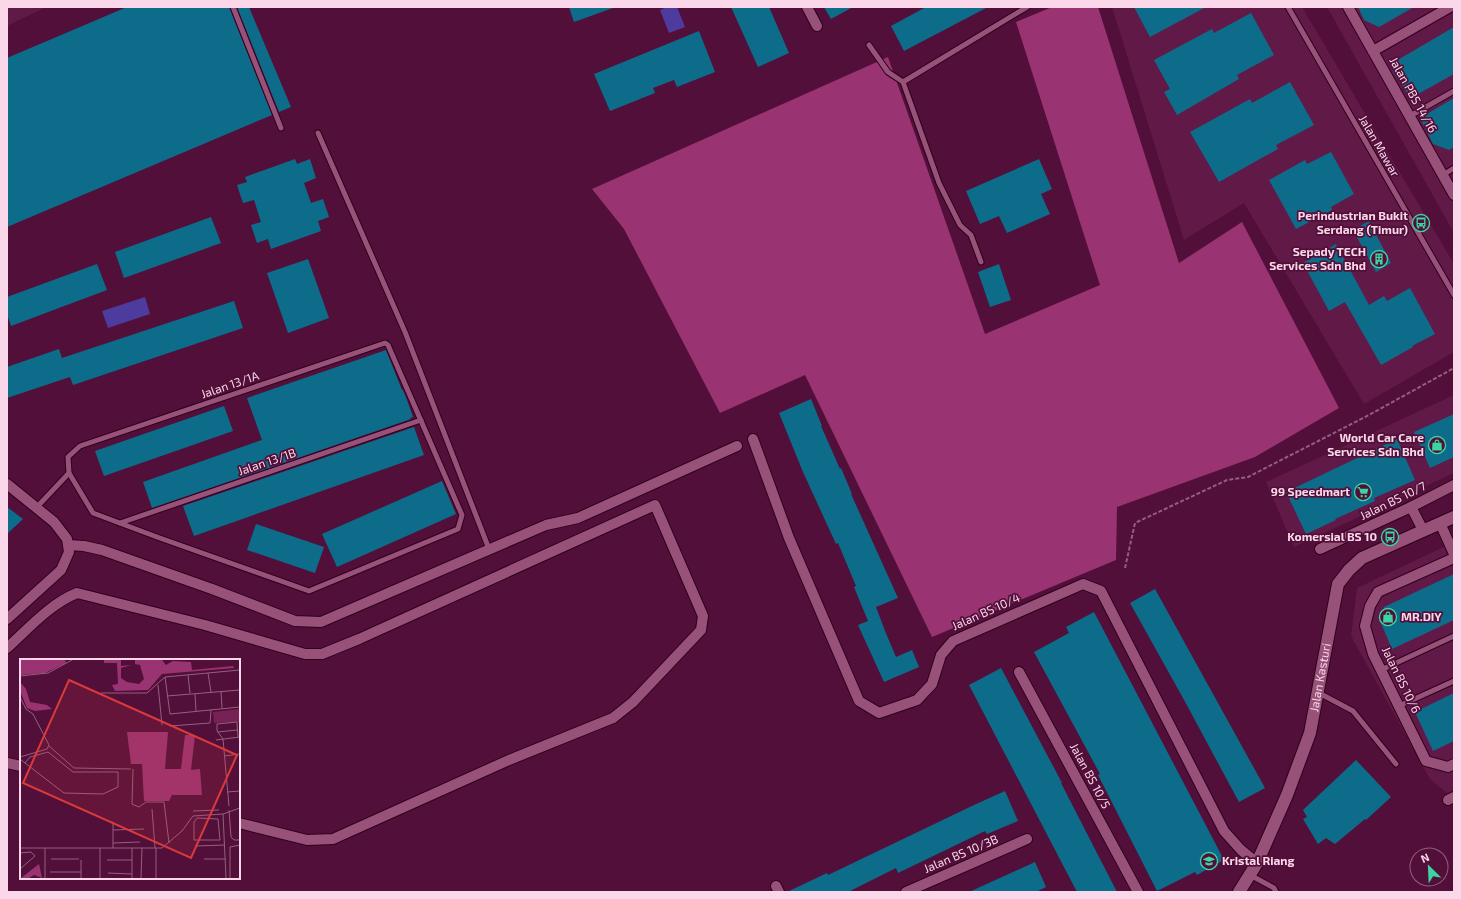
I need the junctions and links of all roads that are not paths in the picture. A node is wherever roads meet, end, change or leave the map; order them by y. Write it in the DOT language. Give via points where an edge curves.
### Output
graph roads {
  1 [pos="233,7"];
  2 [pos="807,7"];
  3 [pos="1027,7"];
  4 [pos="1288,7"];
  5 [pos="1348,7"];
  6 [pos="1450,7"];
  7 [pos="817,26"];
  8 [pos="869,45"];
  9 [pos="1373,51"];
  10 [pos="903,82"];
  11 [pos="1454,91"];
  12 [pos="1410,116"];
  13 [pos="281,128"];
  14 [pos="318,134"];
  15 [pos="1454,168"];
  16 [pos="1443,175"];
  17 [pos="1454,195"];
  18 [pos="981,262"];
  19 [pos="1454,295"];
  20 [pos="421,420"];
  21 [pos="753,439"];
  22 [pos="737,446"];
  23 [pos="69,473"];
  24 [pos="7,484"];
  25 [pos="1454,485"];
  26 [pos="37,507"];
  27 [pos="1411,507"];
  28 [pos="1454,517"];
  29 [pos="120,523"];
  30 [pos="1440,523"];
  31 [pos="1423,530"];
  32 [pos="68,545"];
  33 [pos="1320,549"];
  34 [pos="490,550"];
  35 [pos="1454,554"];
  36 [pos="1454,558"];
  37 [pos="7,618"];
  38 [pos="1454,636"];
  39 [pos="7,648"];
  40 [pos="1381,670"];
  41 [pos="1019,672"];
  42 [pos="1454,680"];
  43 [pos="1318,692"];
  44 [pos="1399,706"];
  45 [pos="7,763"];
  46 [pos="1396,764"];
  47 [pos="1454,764"];
  48 [pos="20,766"];
  49 [pos="240,823"];
  50 [pos="1027,839"];
  51 [pos="1258,863"];
  52 [pos="1250,875"];
  53 [pos="906,892"];
  54 [pos="1138,892"];
  55 [pos="1239,892"];
  56 [pos="1276,892"];
  1 -- 13 [label="lane"];
  2 -- 7 [label="street"];
  3 -- 10 [label="lane"];
  4 -- 19 [label="lane, Jalan Mawar"];
  5 -- 9 [label="street, Jalan PBS 14/16"];
  6 -- 9 [label="street"];
  8 -- 10 [label="lane" via="888,72"];
  9 -- 12 [label="street, Jalan PBS 14/16"];
  10 -- 18 [label="lane" via="939,183 960,225 971,235"];
  11 -- 12 [label="lane"];
  12 -- 16 [label="street, Jalan PBS 14/16"];
  14 -- 34 [label="lane" via="405,332"];
  15 -- 16 [label="lane"];
  16 -- 17 [label="street, Jalan PBS 14/16"];
  20 -- 23 [label="lane, Jalan 13/1A" via="388,345 385,344 80,446 68,457"];
  20 -- 29 [label="lane, Jalan 13/1B"];
  20 -- 29 [label="lane" via="462,515 458,529 310,591"];
  21 -- 51 [label="street, Jalan BS 10/4" via="789,538 859,701 879,713 917,700 932,684 941,655 953,641 1083,584 1100,591 1224,831 1241,850"];
  22 -- 34 [label="street" via="578,518 546,525"];
  23 -- 26 [label="lane"];
  23 -- 29 [label="lane" via="93,513"];
  24 -- 26 [label="street"];
  25 -- 27 [label="street, Jalan BS 10/7"];
  26 -- 32 [label="street" via="54,522 67,539"];
  27 -- 31 [label="street"];
  27 -- 33 [label="street, Jalan BS 10/7"];
  28 -- 30 [label="street, Jalan Kasturi"];
  30 -- 31 [label="street, Jalan Kasturi"];
  30 -- 35 [label="street"];
  31 -- 43 [label="street, Jalan Kasturi" via="1362,558 1338,584"];
  32 -- 34 [label="street" via="102,550 296,621 321,622"];
  32 -- 37 [label="street" via="61,570"];
  36 -- 40 [label="street, Jalan BS 10/6" via="1378,592 1370,606 1365,626 1373,654"];
  38 -- 40 [label="lane"];
  39 -- 49 [label="street" via="64,598 77,593 305,654 322,654 655,505 703,616 701,630 633,702 613,718 509,760 333,840 307,840"];
  40 -- 44 [label="street, Jalan BS 10/6"];
  41 -- 54 [label="street, Jalan BS 10/5"];
  42 -- 44 [label="lane"];
  43 -- 46 [label="lane" via="1353,711"];
  43 -- 51 [label="street, Jalan Kasturi" via="1310,733 1287,796"];
  44 -- 47 [label="street, Jalan BS 10/6" via="1426,761 1448,767"];
  45 -- 48 [label="street"];
  50 -- 53 [label="street, Jalan BS 10/3B"];
  51 -- 52 [label="street, Jalan Kasturi"];
  52 -- 55 [label="street, Jalan Kasturi"];
  52 -- 56 [label="lane" via="1274,888"];
}
